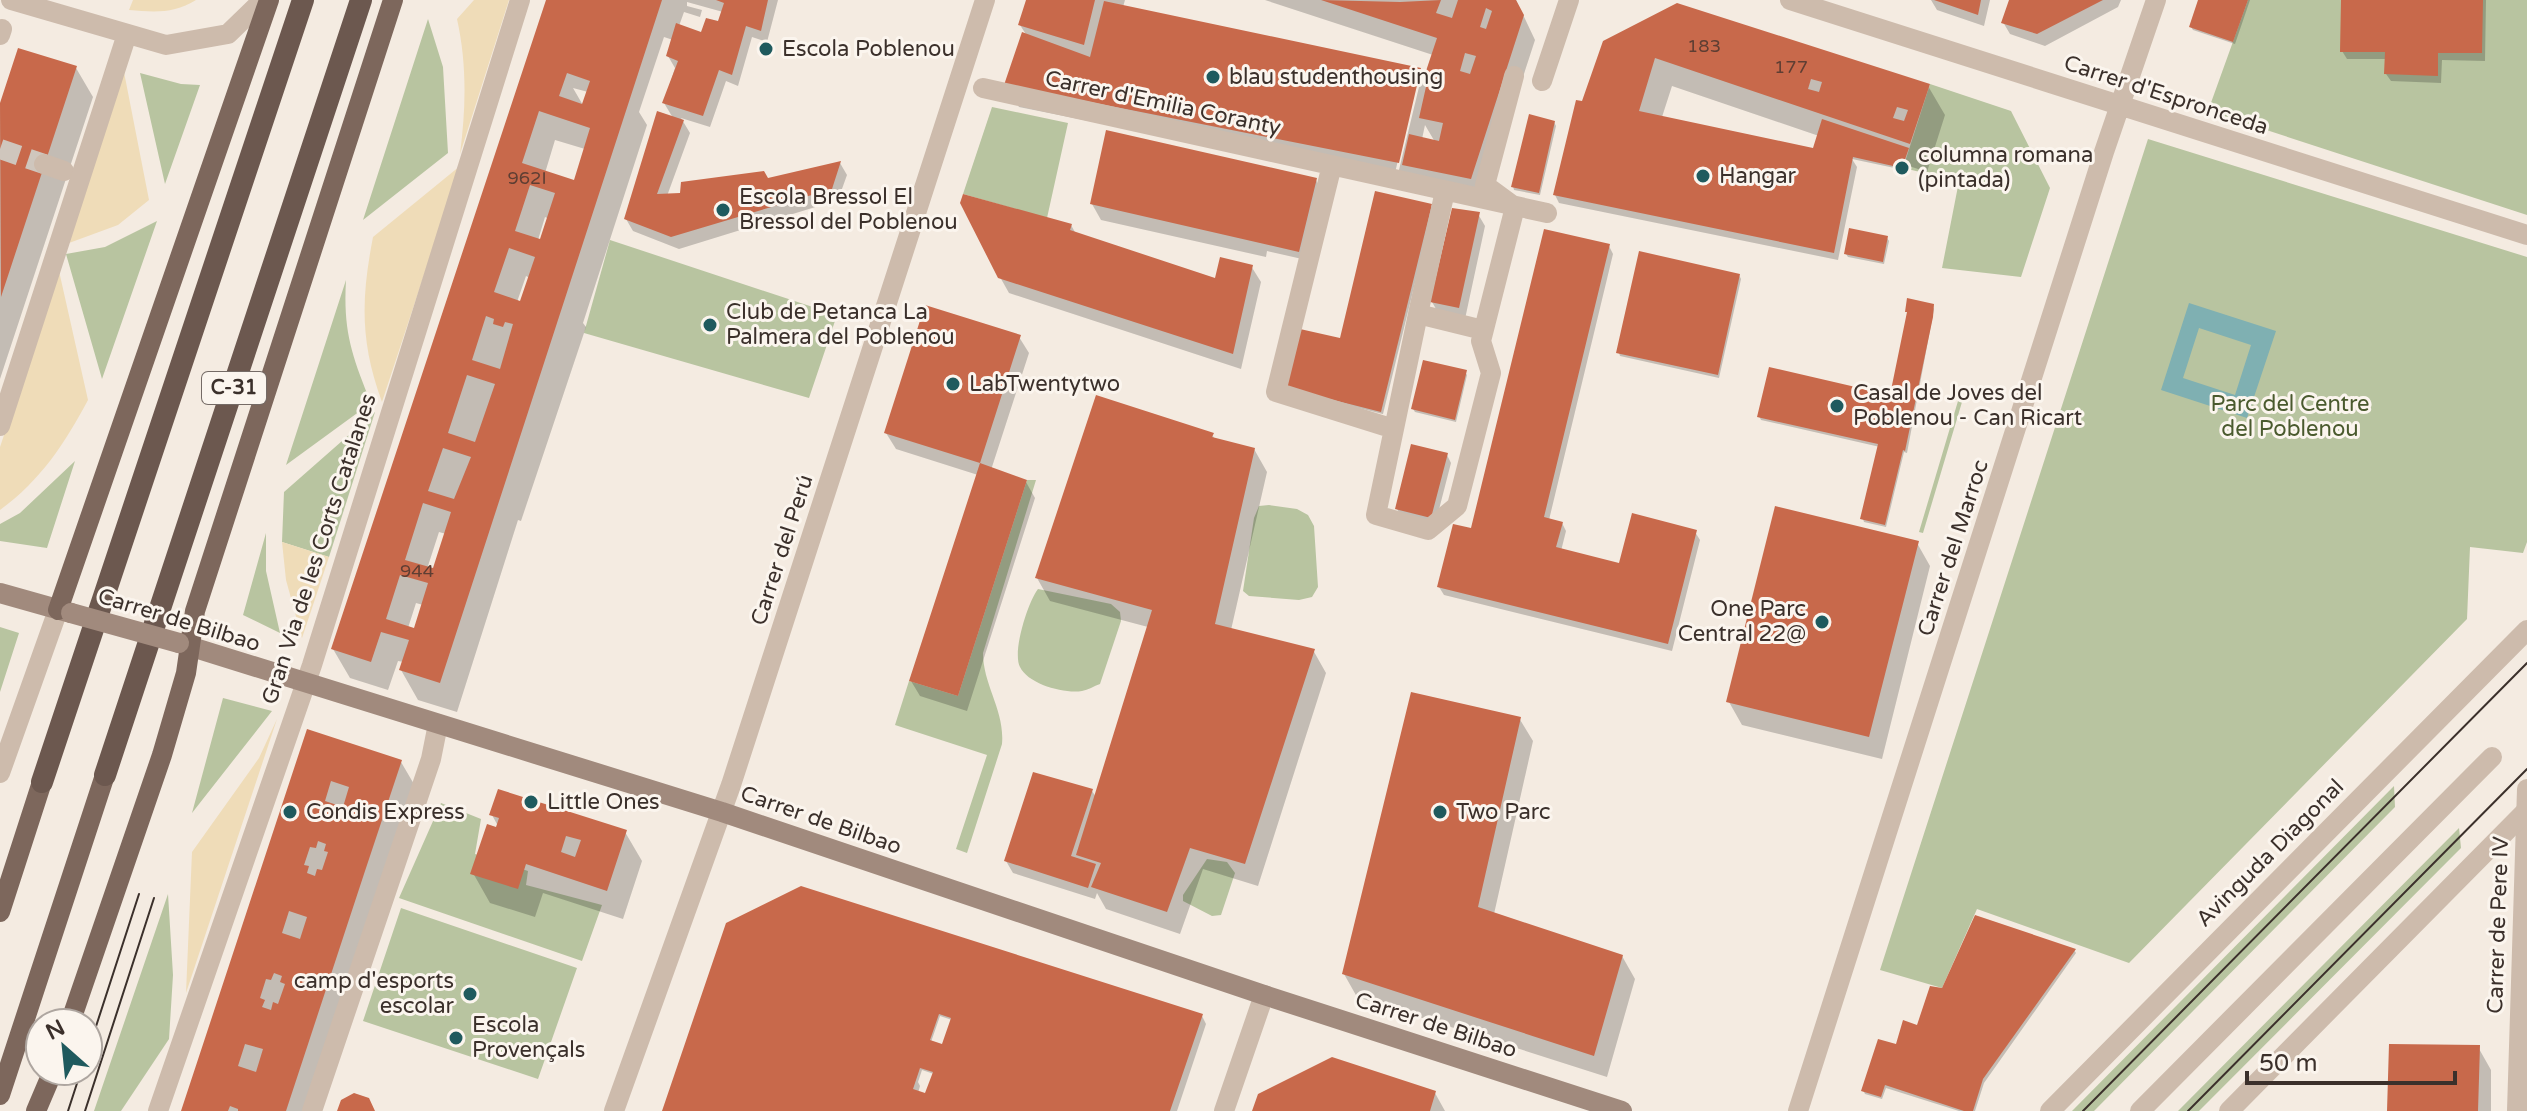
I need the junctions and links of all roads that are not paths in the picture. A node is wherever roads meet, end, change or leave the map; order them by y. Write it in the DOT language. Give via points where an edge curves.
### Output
graph roads {
  1 [pos="11,0"];
  2 [pos="266,0"];
  3 [pos="303,0"];
  4 [pos="361,0"];
  5 [pos="393,0"];
  6 [pos="520,0"];
  7 [pos="985,0"];
  8 [pos="1569,0"];
  9 [pos="1790,0"];
  10 [pos="2156,0"];
  11 [pos="127,34"];
  12 [pos="1514,76"];
  13 [pos="1542,81"];
  14 [pos="983,88"];
  15 [pos="2120,106"];
  16 [pos="1332,165"];
  17 [pos="1445,191"];
  18 [pos="1515,207"];
  19 [pos="1547,213"];
  20 [pos="2527,235"];
  21 [pos="1418,314"];
  22 [pos="1483,330"];
  23 [pos="0,426"];
  24 [pos="1394,429"];
  25 [pos="0,593"];
  26 [pos="65,612"];
  27 [pos="2527,630"];
  28 [pos="184,645"];
  29 [pos="305,682"];
  30 [pos="438,724"];
  31 [pos="2492,757"];
  32 [pos="0,773"];
  33 [pos="105,775"];
  34 [pos="42,782"];
  35 [pos="2527,789"];
  36 [pos="2527,811"];
  37 [pos="722,812"];
  38 [pos="0,912"];
  39 [pos="1264,995"];
  40 [pos="75,1007"];
  41 [pos="46,1087"];
  42 [pos="49,1087"];
  43 [pos="0,1095"];
  44 [pos="36,1111"];
  45 [pos="42,1111"];
  46 [pos="158,1111"];
  47 [pos="312,1111"];
  48 [pos="614,1111"];
  49 [pos="1224,1111"];
  50 [pos="1622,1111"];
  51 [pos="1798,1111"];
  52 [pos="2050,1111"];
  53 [pos="2140,1111"];
  54 [pos="2229,1111"];
  55 [pos="2517,1111"];
  1 -- 11 [label="street"];
  2 -- 11 [label="street" via="228,34 166,45"];
  2 -- 26 [label="main road"];
  3 -- 34 [label="highway, C-31"];
  4 -- 33 [label="highway, C-31"];
  5 -- 28 [label="main road"];
  6 -- 29 [label="street, Gran Via de les Corts Catalanes"];
  7 -- 37 [label="street, Carrer del Perú"];
  8 -- 13 [label="street"];
  9 -- 15 [label="street, Carrer d'Espronceda"];
  10 -- 15 [label="street, Carrer del Marroc"];
  11 -- 23 [label="street"];
  12 -- 18 [label="street, Carrer d'Emilia Coranty" via="1485,185"];
  14 -- 16 [label="street, Carrer d'Emilia Coranty"];
  15 -- 20 [label="street, Carrer d'Espronceda"];
  15 -- 51 [label="street, Carrer del Marroc"];
  16 -- 17 [label="street, Carrer d'Emilia Coranty"];
  16 -- 24 [label="street" via="1276,392"];
  17 -- 18 [label="street, Carrer d'Emilia Coranty"];
  17 -- 21 [label="street"];
  18 -- 19 [label="street, Carrer d'Emilia Coranty"];
  18 -- 22 [label="street"];
  21 -- 22 [label="street"];
  21 -- 24 [label="street"];
  22 -- 24 [label="street" via="1491,373 1457,506 1428,530 1376,515"];
  25 -- 26 [label="main road, Carrer de Bilbao"];
  26 -- 28 [label="main road, Carrer de Bilbao, bridge"];
  26 -- 32 [label="street"];
  27 -- 52 [label="street, Avinguda Diagonal"];
  28 -- 29 [label="main road, Carrer de Bilbao"];
  28 -- 40 [label="main road" via="186,673 162,755"];
  29 -- 30 [label="main road, Carrer de Bilbao"];
  29 -- 46 [label="street, Gran Via de les Corts Catalanes"];
  30 -- 37 [label="main road, Carrer de Bilbao"];
  30 -- 47 [label="street" via="431,759"];
  31 -- 53 [label="street"];
  33 -- 43 [label="main road, C-31"];
  34 -- 38 [label="main road, C-31"];
  35 -- 36 [label="street, Carrer de Pere IV"];
  36 -- 54 [label="street"];
  36 -- 55 [label="street, Carrer de Pere IV"];
  37 -- 39 [label="main road, Carrer de Bilbao"];
  37 -- 48 [label="street, Carrer del Perú"];
  39 -- 49 [label="street"];
  39 -- 50 [label="main road, Carrer de Bilbao"];
  41 -- 44 [label="main road"];
  42 -- 45 [label="street"];
}
